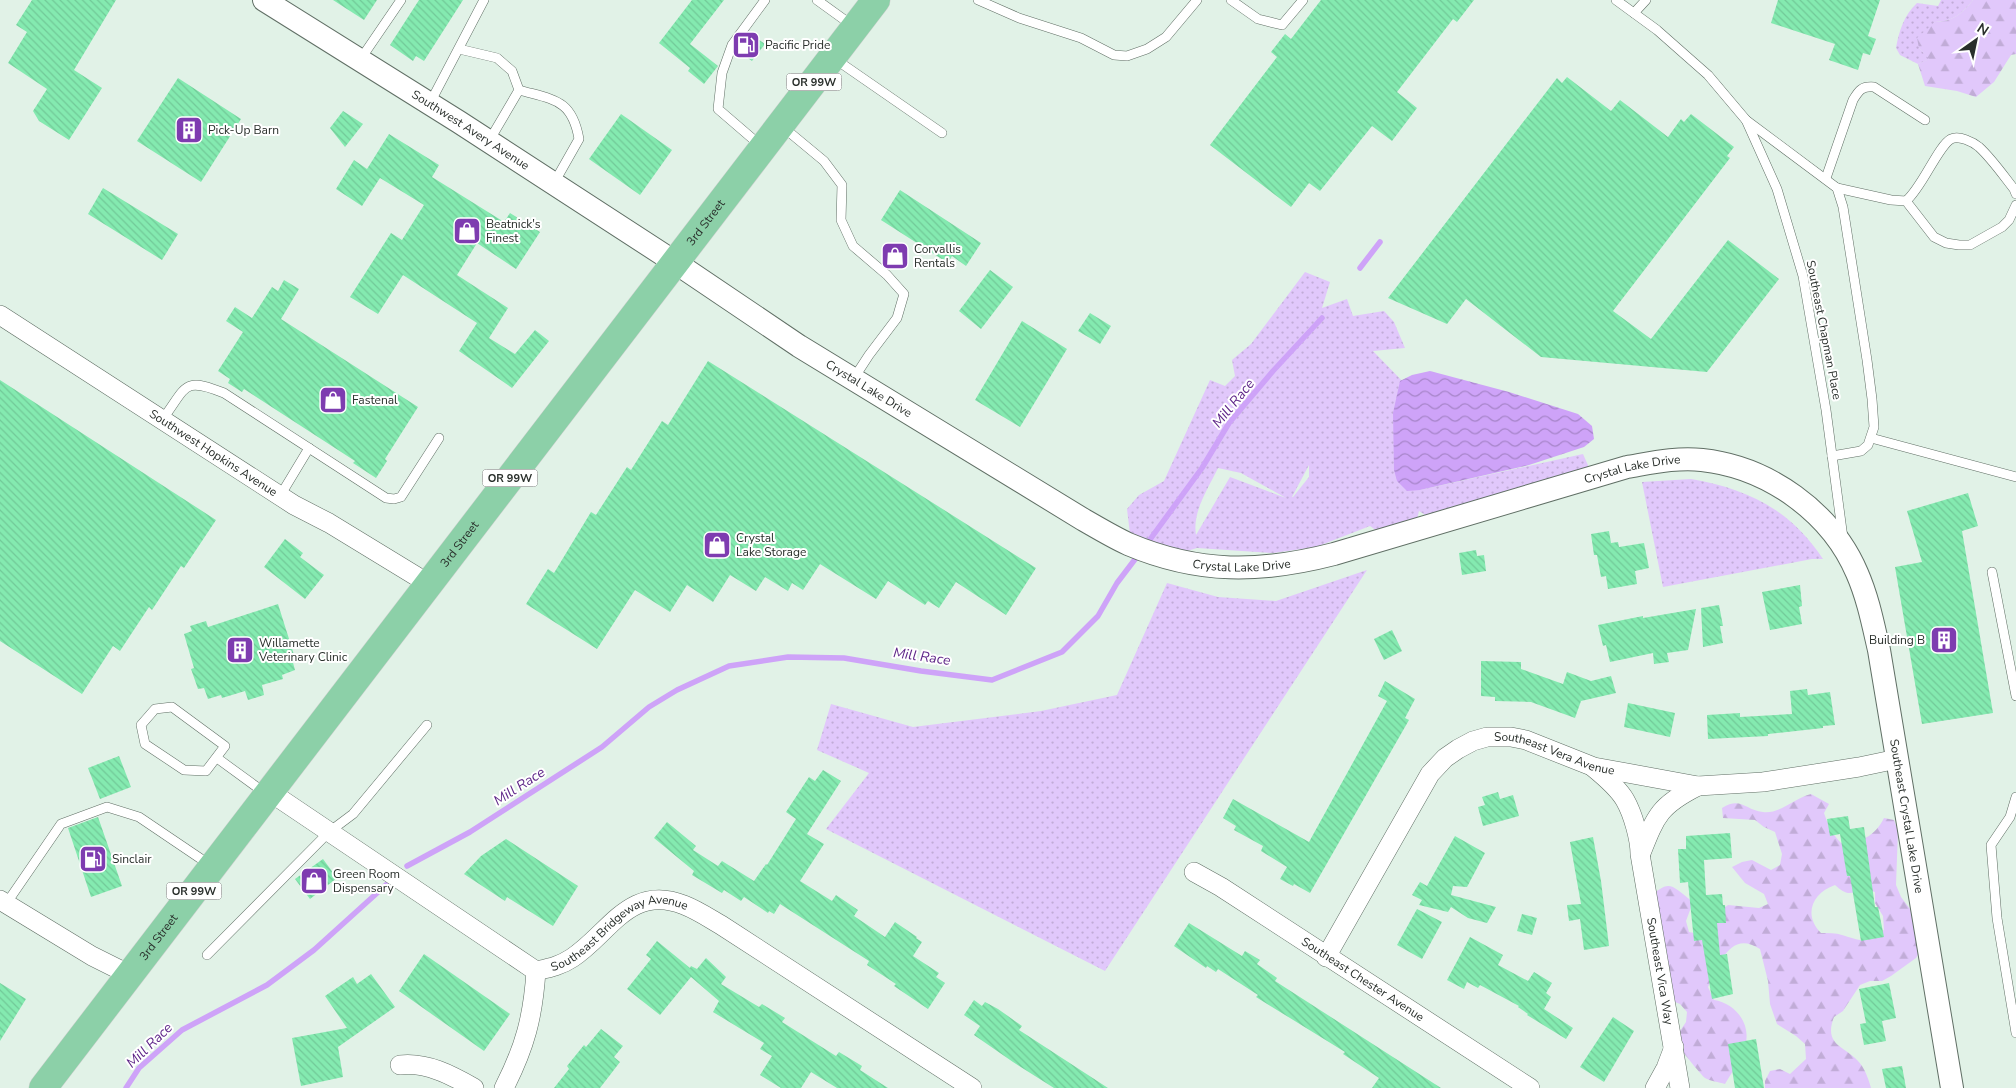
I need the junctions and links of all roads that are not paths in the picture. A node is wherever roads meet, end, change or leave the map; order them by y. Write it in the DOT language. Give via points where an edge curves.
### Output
graph roads {
  1 [pos="264,0"];
  2 [pos="401,0"];
  3 [pos="484,0"];
  4 [pos="765,0"];
  5 [pos="817,0"];
  6 [pos="876,0"];
  7 [pos="978,0"];
  8 [pos="1197,0"];
  9 [pos="1231,0"];
  10 [pos="1303,0"];
  11 [pos="1616,0"];
  12 [pos="1646,0"];
  13 [pos="1634,13"];
  14 [pos="855,28"];
  15 [pos="459,49"];
  16 [pos="833,57"];
  17 [pos="360,60"];
  18 [pos="519,90"];
  19 [pos="430,104"];
  20 [pos="1746,120"];
  21 [pos="1925,120"];
  22 [pos="780,125"];
  23 [pos="942,133"];
  24 [pos="489,141"];
  25 [pos="763,148"];
  26 [pos="1826,178"];
  27 [pos="554,183"];
  28 [pos="1837,188"];
  29 [pos="2016,194"];
  30 [pos="1906,201"];
  31 [pos="2016,205"];
  32 [pos="676,263"];
  33 [pos="0,315"];
  34 [pos="854,378"];
  35 [pos="162,420"];
  36 [pos="439,438"];
  37 [pos="1871,438"];
  38 [pos="309,448"];
  39 [pos="1832,456"];
  40 [pos="2016,477"];
  41 [pos="280,496"];
  42 [pos="1845,550"];
  43 [pos="1992,572"];
  44 [pos="430,584"];
  45 [pos="2016,696"];
  46 [pos="427,725"];
  47 [pos="217,758"];
  48 [pos="1897,759"];
  49 [pos="1594,767"];
  50 [pos="1698,786"];
  51 [pos="268,794"];
  52 [pos="2016,797"];
  53 [pos="2013,816"];
  54 [pos="329,832"];
  55 [pos="1640,854"];
  56 [pos="213,866"];
  57 [pos="1194,872"];
  58 [pos="3,902"];
  59 [pos="207,955"];
  60 [pos="1326,956"];
  61 [pos="536,971"];
  62 [pos="130,975"];
  63 [pos="2016,1034"];
  64 [pos="1674,1046"];
  65 [pos="400,1065"];
  66 [pos="42,1088"];
  67 [pos="474,1088"];
  68 [pos="504,1088"];
  69 [pos="972,1088"];
  70 [pos="1530,1088"];
  71 [pos="1655,1088"];
  72 [pos="1680,1088"];
  73 [pos="1952,1088"];
  1 -- 17 [label="street, Southwest Avery Avenue"];
  2 -- 17 [label="lane"];
  3 -- 15 [label="lane"];
  4 -- 25 [label="lane" via="732,45 722,74 718,109"];
  5 -- 14 [label="lane"];
  6 -- 14 [label="highway, 3rd Street / OR 99W"];
  7 -- 8 [label="lane" via="1019,18 1081,38 1114,54 1127,56 1166,37"];
  9 -- 10 [label="lane" via="1258,20 1282,25"];
  11 -- 13 [label="lane, Southeast Chapman Place"];
  12 -- 13 [label="lane"];
  13 -- 20 [label="lane, Southeast Chapman Place" via="1708,75"];
  14 -- 16 [label="highway, 3rd Street / OR 99W"];
  15 -- 18 [label="lane" via="497,58 512,70"];
  15 -- 19 [label="lane"];
  16 -- 22 [label="highway, 3rd Street / OR 99W"];
  16 -- 23 [label="lane"];
  17 -- 19 [label="street, Southwest Avery Avenue"];
  18 -- 24 [label="lane"];
  18 -- 27 [label="lane" via="551,99 570,111 576,124 579,139"];
  19 -- 24 [label="street, Southwest Avery Avenue"];
  20 -- 26 [label="lane"];
  20 -- 39 [label="lane, Southeast Chapman Place" via="1776,189 1803,276"];
  21 -- 26 [label="lane" via="1874,87 1864,86 1853,100"];
  22 -- 25 [label="highway, 3rd Street / OR 99W"];
  22 -- 34 [label="lane" via="824,161 842,185 841,220 853,246 904,294 897,318"];
  24 -- 27 [label="street, Southwest Avery Avenue"];
  25 -- 32 [label="highway, 3rd Street / OR 99W"];
  26 -- 28 [label="lane"];
  27 -- 32 [label="street, Southwest Avery Avenue"];
  28 -- 30 [label="lane"];
  28 -- 37 [label="lane" via="1843,207 1868,370 1873,418"];
  29 -- 30 [label="lane" via="1978,146 1958,138 1951,139 1944,146 1914,194"];
  30 -- 31 [label="lane" via="1934,237 1959,245 1970,245 2002,227"];
  32 -- 34 [label="street, Crystal Lake Drive" via="799,346"];
  32 -- 44 [label="highway, 3rd Street / OR 99W"];
  33 -- 35 [label="street, Southwest Hopkins Avenue"];
  34 -- 42 [label="street, Crystal Lake Drive" via="1004,472 1126,543 1160,556 1208,567 1265,568 1292,564 1627,467 1667,460 1701,460 1734,466 1766,479 1819,517"];
  35 -- 38 [label="lane" via="185,389 191,384 202,385 224,393"];
  35 -- 41 [label="street, Southwest Hopkins Avenue"];
  36 -- 38 [label="lane" via="401,497 394,500"];
  37 -- 39 [label="lane" via="1861,451"];
  37 -- 40 [label="lane"];
  38 -- 41 [label="lane"];
  39 -- 42 [label="lane, Southeast Chapman Place"];
  41 -- 44 [label="street, Southwest Hopkins Avenue"];
  42 -- 48 [label="street, Southeast Crystal Lake Drive" via="1868,601"];
  43 -- 45 [label="lane"];
  44 -- 51 [label="highway, 3rd Street / OR 99W"];
  46 -- 54 [label="lane" via="353,814"];
  47 -- 47 [label="lane" via="225,746 172,707 154,709 141,725 145,744 184,770 206,771"];
  47 -- 51 [label="lane"];
  48 -- 50 [label="street, Southeast Vera Avenue" via="1763,782"];
  48 -- 73 [label="street, Southeast Crystal Lake Drive"];
  49 -- 50 [label="street, Southeast Vera Avenue"];
  49 -- 55 [label="street, Southeast Vica Way" via="1625,800 1640,842"];
  49 -- 60 [label="street, Southeast Vera Avenue" via="1526,740 1510,737 1480,739 1452,753 1430,774"];
  50 -- 55 [label="street" via="1665,805 1651,826"];
  51 -- 54 [label="street, Southeast Bridgeway Avenue"];
  51 -- 56 [label="highway, 3rd Street / OR 99W"];
  52 -- 53 [label="lane"];
  53 -- 63 [label="lane" via="1991,845 1997,918"];
  54 -- 59 [label="lane"];
  54 -- 61 [label="street, Southeast Bridgeway Avenue"];
  55 -- 64 [label="street, Southeast Vica Way"];
  56 -- 58 [label="lane" via="139,817 107,807 60,824"];
  56 -- 62 [label="highway, 3rd Street / OR 99W"];
  57 -- 60 [label="street, Southeast Chester Avenue"];
  58 -- 62 [label="street"];
  60 -- 70 [label="street, Southeast Chester Avenue"];
  61 -- 68 [label="street" via="534,1004 527,1034"];
  61 -- 69 [label="street, Southeast Bridgeway Avenue" via="556,967 572,958 623,911 640,902 655,900 684,905 728,929"];
  62 -- 66 [label="highway, 3rd Street / OR 99W"];
  64 -- 71 [label="street"];
  64 -- 72 [label="street, Southeast Vica Way"];
  65 -- 67 [label="street" via="423,1065"];
}
